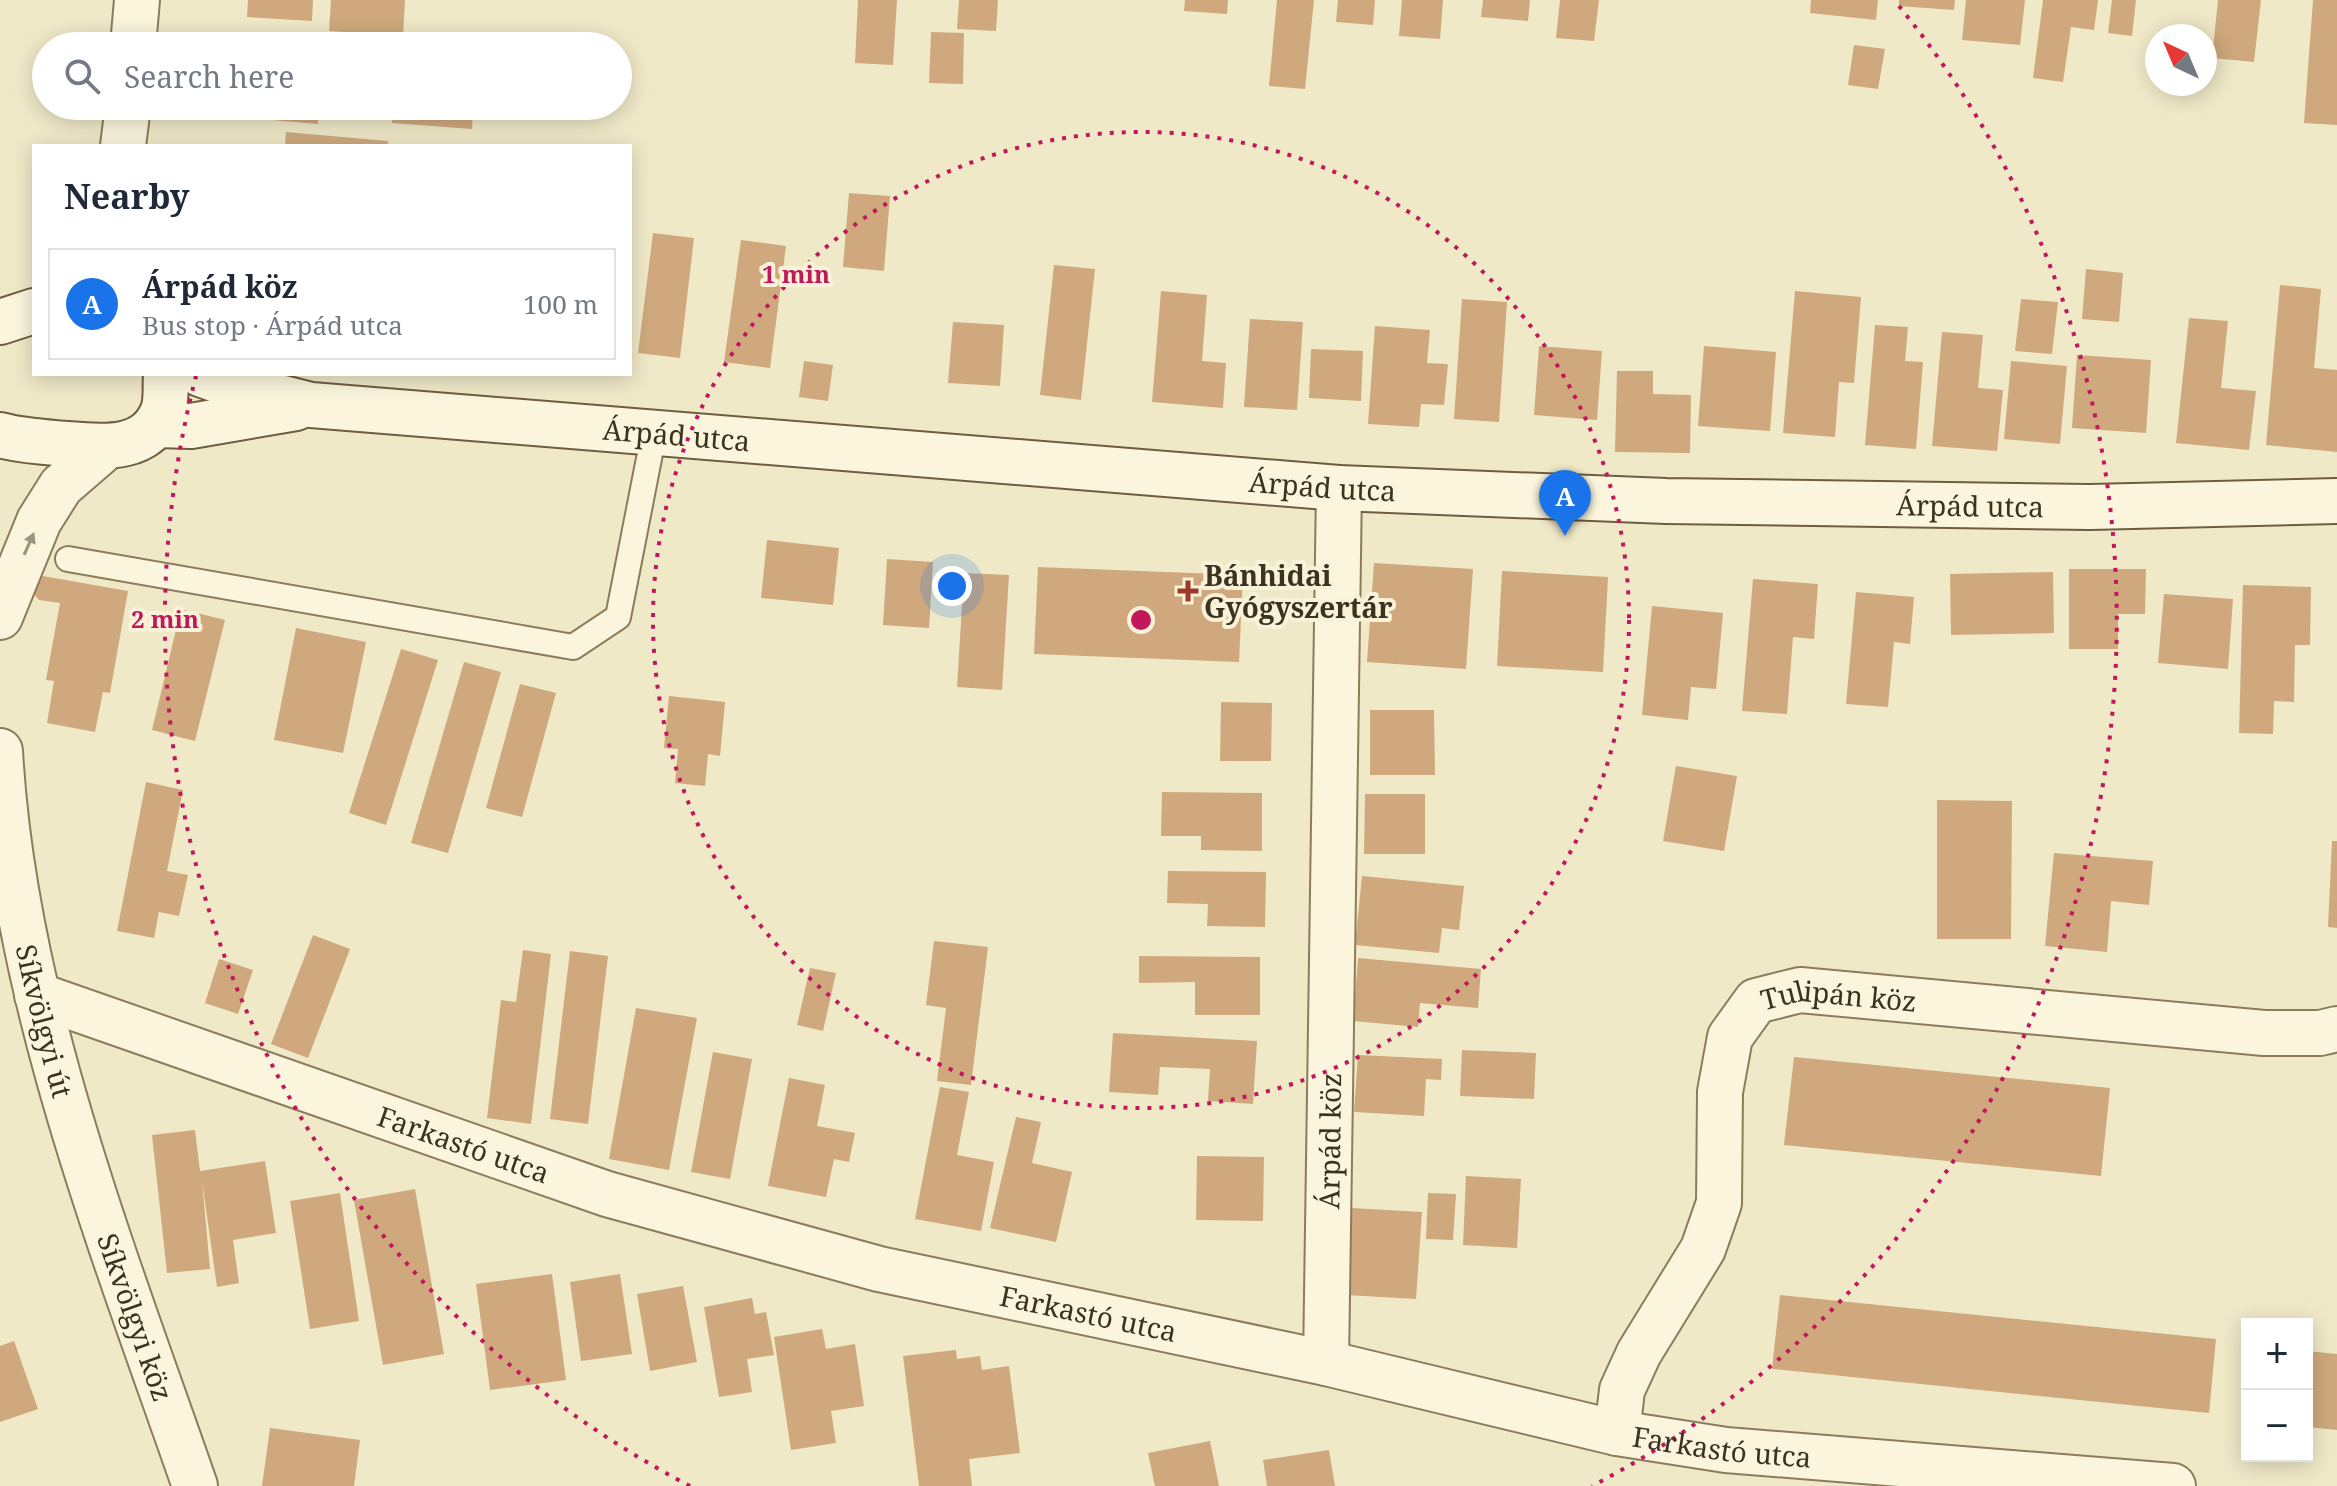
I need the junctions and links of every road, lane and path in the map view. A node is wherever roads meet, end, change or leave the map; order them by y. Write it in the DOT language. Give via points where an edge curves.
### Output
graph roads {
  1 [pos="137,0"];
  2 [pos="134,32"];
  3 [pos="32,312"];
  4 [pos="0,322"];
  5 [pos="166,376"];
  6 [pos="206,376"];
  7 [pos="311,405"];
  8 [pos="156,425"];
  9 [pos="654,433"];
  10 [pos="0,435"];
  11 [pos="105,448"];
  12 [pos="1339,488"];
  13 [pos="2337,501"];
  14 [pos="68,559"];
  15 [pos="0,617"];
  16 [pos="0,751"];
  17 [pos="37,995"];
  18 [pos="2337,1029"];
  19 [pos="80,1146"];
  20 [pos="1326,1363"];
  21 [pos="1617,1433"];
  22 [pos="195,1486"];
  23 [pos="2173,1486"];
  1 -- 2 [label="street"];
  3 -- 4 [label="street"];
  5 -- 8 [label="street" via="164,408"];
  6 -- 7 [label="street, Árpád utca"];
  7 -- 8 [label="street, Árpád utca" via="191,426"];
  7 -- 9 [label="street, Árpád utca"];
  8 -- 11 [label="street" via="125,445"];
  9 -- 12 [label="street, Árpád utca"];
  9 -- 14 [label="lane" via="618,617 573,647"];
  10 -- 11 [label="street"];
  15 -- 11 [label="street, one-way" via="34,532 61,486"];
  12 -- 13 [label="street, Árpád utca" via="1666,501 2090,507"];
  12 -- 20 [label="street, Árpád köz"];
  16 -- 17 [label="street, Síkvölgyi út" via="11,865"];
  17 -- 19 [label="street, Síkvölgyi út"];
  17 -- 20 [label="street, Farkastó utca" via="607,1194 879,1269"];
  18 -- 21 [label="street, Tulipán köz" via="2264,1033 1800,990 1756,1001 1730,1037 1720,1092 1719,1203 1703,1249 1622,1390"];
  19 -- 22 [label="street, Síkvölgyi köz"];
  20 -- 21 [label="street, Farkastó utca"];
  21 -- 23 [label="street, Farkastó utca" via="1726,1450"];
}
